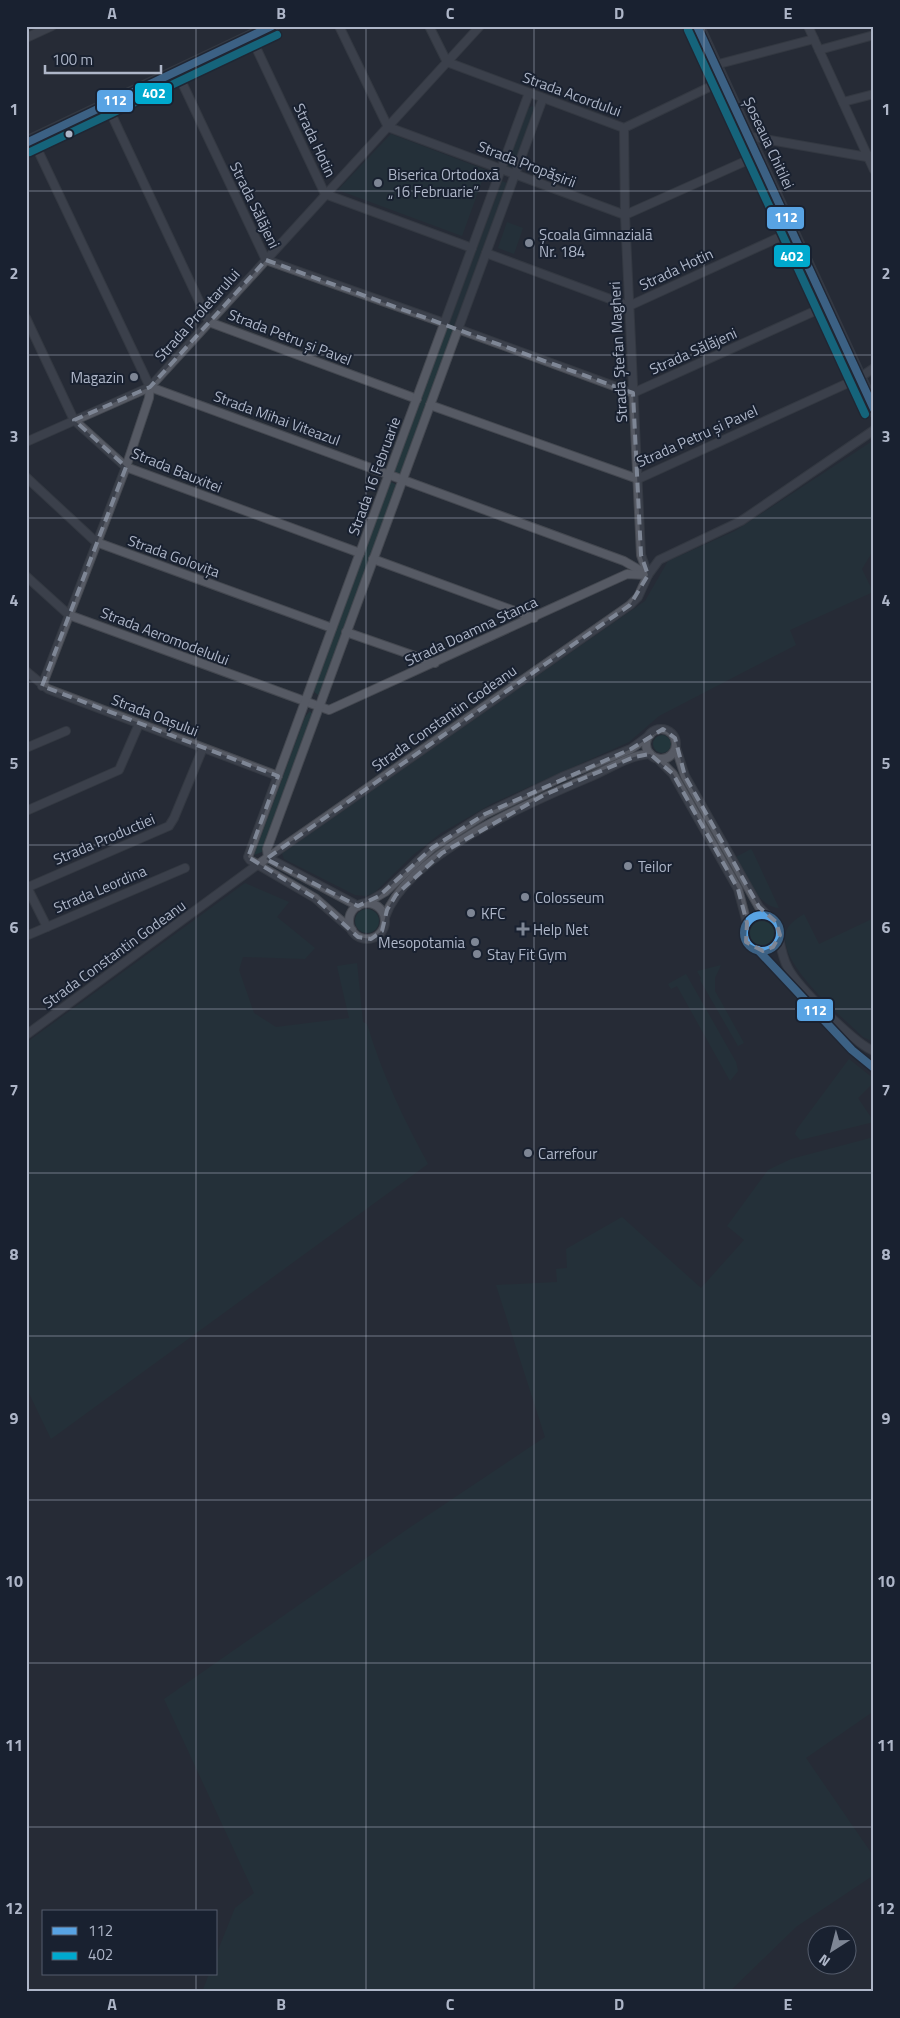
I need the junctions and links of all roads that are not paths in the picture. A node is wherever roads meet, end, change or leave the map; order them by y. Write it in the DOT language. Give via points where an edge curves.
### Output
graph roads {
  1 [pos="52,26"];
  2 [pos="273,26"];
  3 [pos="339,26"];
  4 [pos="429,26"];
  5 [pos="480,26"];
  6 [pos="697,26"];
  7 [pos="808,26"];
  8 [pos="256,32"];
  9 [pos="874,35"];
  10 [pos="26,38"];
  11 [pos="814,39"];
  12 [pos="819,50"];
  13 [pos="447,62"];
  14 [pos="715,65"];
  15 [pos="176,72"];
  16 [pos="722,80"];
  17 [pos="529,93"];
  18 [pos="874,94"];
  19 [pos="543,98"];
  20 [pos="843,102"];
  21 [pos="107,105"];
  22 [pos="388,126"];
  23 [pos="624,128"];
  24 [pos="747,136"];
  25 [pos="30,142"];
  26 [pos="756,156"];
  27 [pos="871,156"];
  28 [pos="502,169"];
  29 [pos="874,170"];
  30 [pos="515,174"];
  31 [pos="325,194"];
  32 [pos="625,215"];
  33 [pos="791,232"];
  34 [pos="472,248"];
  35 [pos="486,254"];
  36 [pos="266,260"];
  37 [pos="629,306"];
  38 [pos="826,306"];
  39 [pos="26,318"];
  40 [pos="210,322"];
  41 [pos="444,323"];
  42 [pos="458,329"];
  43 [pos="874,368"];
  44 [pos="859,378"];
  45 [pos="150,387"];
  46 [pos="633,393"];
  47 [pos="417,399"];
  48 [pos="430,405"];
  49 [pos="874,410"];
  50 [pos="74,420"];
  51 [pos="874,430"];
  52 [pos="26,442"];
  53 [pos="126,466"];
  54 [pos="390,475"];
  55 [pos="26,477"];
  56 [pos="638,479"];
  57 [pos="403,480"];
  58 [pos="96,542"];
  59 [pos="360,554"];
  60 [pos="373,559"];
  61 [pos="648,575"];
  62 [pos="26,576"];
  63 [pos="69,615"];
  64 [pos="534,618"];
  65 [pos="332,628"];
  66 [pos="346,632"];
  67 [pos="435,663"];
  68 [pos="28,675"];
  69 [pos="42,686"];
  70 [pos="305,703"];
  71 [pos="319,708"];
  72 [pos="139,724"];
  73 [pos="66,731"];
  74 [pos="650,735"];
  75 [pos="26,748"];
  76 [pos="203,748"];
  77 [pos="676,748"];
  78 [pos="650,754"];
  79 [pos="658,759"];
  80 [pos="278,776"];
  81 [pos="26,811"];
  82 [pos="268,858"];
  83 [pos="257,865"];
  84 [pos="185,868"];
  85 [pos="27,887"];
  86 [pos="366,903"];
  87 [pos="358,906"];
  88 [pos="766,915"];
  89 [pos="385,917"];
  90 [pos="747,923"];
  91 [pos="47,927"];
  92 [pos="352,930"];
  93 [pos="26,936"];
  94 [pos="779,938"];
  95 [pos="758,950"];
  96 [pos="26,1035"];
  97 [pos="874,1051"];
  98 [pos="874,1068"];
  1 -- 10 [label="street"];
  2 -- 8 [label="street"];
  3 -- 22 [label="street"];
  4 -- 13 [label="street"];
  5 -- 13 [label="street, Strada Proletarului"];
  6 -- 14 [label="main road, Șoseaua Chitilei"];
  7 -- 11 [label="street"];
  8 -- 15 [label="street"];
  8 -- 31 [label="street, Strada Hotin"];
  9 -- 12 [label="street"];
  11 -- 12 [label="street"];
  11 -- 14 [label="street"];
  12 -- 20 [label="street"];
  13 -- 17 [label="street, Strada Acordului"];
  13 -- 22 [label="street, Strada Proletarului"];
  14 -- 16 [label="main road, Șoseaua Chitilei"];
  15 -- 21 [label="street"];
  15 -- 36 [label="street, Strada Sălăjeni"];
  16 -- 23 [label="street, Strada Acordului"];
  16 -- 24 [label="main road, Șoseaua Chitilei"];
  17 -- 19 [label="street, Strada Acordului"];
  17 -- 28 [label="street, Strada 16 Februarie"];
  18 -- 20 [label="street"];
  19 -- 23 [label="street, Strada Acordului"];
  19 -- 30 [label="street, Strada 16 Februarie"];
  20 -- 27 [label="street"];
  21 -- 25 [label="street"];
  21 -- 40 [label="street, Strada Petru și Pavel"];
  22 -- 28 [label="street, Strada Propășirii"];
  22 -- 31 [label="street, Strada Proletarului"];
  23 -- 32 [label="street, Strada Ștefan Magheri"];
  24 -- 26 [label="main road, Șoseaua Chitilei"];
  24 -- 27 [label="street"];
  25 -- 45 [label="street"];
  26 -- 32 [label="street"];
  26 -- 33 [label="main road, Șoseaua Chitilei"];
  27 -- 29 [label="street"];
  28 -- 30 [label="street, Strada Propășirii"];
  28 -- 34 [label="street, Strada 16 Februarie"];
  30 -- 32 [label="street, Strada Propășirii"];
  30 -- 35 [label="street, Strada 16 Februarie"];
  31 -- 34 [label="street, Strada Hotin"];
  31 -- 36 [label="street, Strada Proletarului"];
  32 -- 37 [label="street, Strada Ștefan Magheri"];
  33 -- 37 [label="street, Strada Hotin"];
  33 -- 38 [label="main road, Șoseaua Chitilei"];
  34 -- 41 [label="street, Strada 16 Februarie"];
  35 -- 37 [label="street, Strada Hotin"];
  35 -- 42 [label="street, Strada 16 Februarie"];
  36 -- 40 [label="street, Strada Proletarului"];
  36 -- 41 [label="street, Strada Sălăjeni"];
  37 -- 46 [label="street, Strada Ștefan Magheri"];
  38 -- 44 [label="main road, Șoseaua Chitilei"];
  38 -- 46 [label="street, Strada Sălăjeni"];
  39 -- 50 [label="street, Strada Bauxitei"];
  40 -- 45 [label="street, Strada Proletarului"];
  40 -- 47 [label="street, Strada Petru și Pavel"];
  41 -- 47 [label="street, Strada 16 Februarie"];
  42 -- 46 [label="street"];
  42 -- 48 [label="street, Strada 16 Februarie"];
  43 -- 44 [label="street, Strada Petru și Pavel"];
  44 -- 49 [label="main road, Șoseaua Chitilei"];
  44 -- 56 [label="street, Strada Petru și Pavel"];
  45 -- 50 [label="street"];
  45 -- 53 [label="street, Strada Proletarului"];
  45 -- 54 [label="street, Strada Mihai Viteazul"];
  46 -- 56 [label="street, Strada Ștefan Magheri"];
  47 -- 54 [label="street, Strada 16 Februarie"];
  48 -- 56 [label="street, Strada Petru și Pavel"];
  48 -- 57 [label="street, Strada 16 Februarie"];
  50 -- 52 [label="street"];
  50 -- 53 [label="street, Strada Bauxitei"];
  51 -- 61 [label="street, Strada Constantin Godeanu" via="741,521 659,560"];
  53 -- 58 [label="street, Strada Proletarului"];
  53 -- 59 [label="street, Strada Bauxitei"];
  54 -- 57 [label="street, Strada Mihai Viteazul"];
  54 -- 59 [label="street, Strada 16 Februarie"];
  55 -- 58 [label="street, Strada Golovița"];
  56 -- 61 [label="street, Strada Ștefan Magheri" via="641,555"];
  57 -- 60 [label="street, Strada 16 Februarie"];
  57 -- 61 [label="street, Strada Mihai Viteazul" via="624,561"];
  58 -- 63 [label="street, Strada Proletarului"];
  58 -- 65 [label="street, Strada Golovița"];
  59 -- 65 [label="street, Strada 16 Februarie"];
  60 -- 64 [label="street"];
  60 -- 66 [label="street, Strada 16 Februarie"];
  61 -- 64 [label="street, Strada Doamna Stanca" via="626,574"];
  61 -- 82 [label="street, Strada Constantin Godeanu" via="638,597 630,605"];
  62 -- 63 [label="street, Strada Aeromodelului"];
  63 -- 69 [label="street, Strada Proletarului"];
  63 -- 70 [label="street, Strada Aeromodelului"];
  64 -- 67 [label="street, Strada Doamna Stanca"];
  65 -- 70 [label="street, Strada 16 Februarie"];
  66 -- 67 [label="street"];
  66 -- 71 [label="street, Strada 16 Februarie"];
  67 -- 71 [label="street, Strada Doamna Stanca" via="333,709"];
  68 -- 69 [label="street, Strada Oașului"];
  69 -- 72 [label="street, Strada Oașului"];
  70 -- 71 [label="street, Strada Doamna Stanca"];
  70 -- 80 [label="street, Strada 16 Februarie"];
  71 -- 82 [label="street, Strada 16 Februarie" via="267,849"];
  72 -- 76 [label="street, Strada Oașului"];
  72 -- 81 [label="street" via="119,770"];
  73 -- 75 [label="street"];
  74 -- 77 [label="street" via="658,730 668,731 675,738"];
  74 -- 78 [label="street" via="646,745"];
  74 -- 86 [label="street" via="631,749 485,814 432,848 385,892"];
  76 -- 80 [label="street, Strada Oașului"];
  76 -- 85 [label="street, Strada Productiei" via="169,826"];
  77 -- 79 [label="street" via="667,758"];
  77 -- 88 [label="street" via="685,776"];
  78 -- 79 [label="street"];
  78 -- 89 [label="street" via="634,757 544,795 453,846 406,884"];
  79 -- 90 [label="street" via="672,774 738,889"];
  80 -- 83 [label="street, Strada 16 Februarie" via="248,857"];
  82 -- 83 [label="street, Strada Constantin Godeanu"];
  82 -- 87 [label="street"];
  83 -- 92 [label="street" via="315,898"];
  83 -- 96 [label="street, Strada Constantin Godeanu"];
  84 -- 91 [label="street, Strada Leordina"];
  85 -- 91 [label="street"];
  86 -- 87 [label="street"];
  86 -- 89 [label="street" via="376,905"];
  87 -- 92 [label="street" via="349,920"];
  88 -- 90 [label="street" via="755,916"];
  88 -- 94 [label="street" via="779,926"];
  89 -- 92 [label="street" via="382,931 375,937 362,938"];
  90 -- 95 [label="street" via="746,942"];
  91 -- 93 [label="street, Strada Leordina"];
  94 -- 95 [label="street" via="768,950"];
  94 -- 97 [label="street" via="785,962 797,981 857,1042"];
  95 -- 98 [label="street" via="852,1050"];
}
